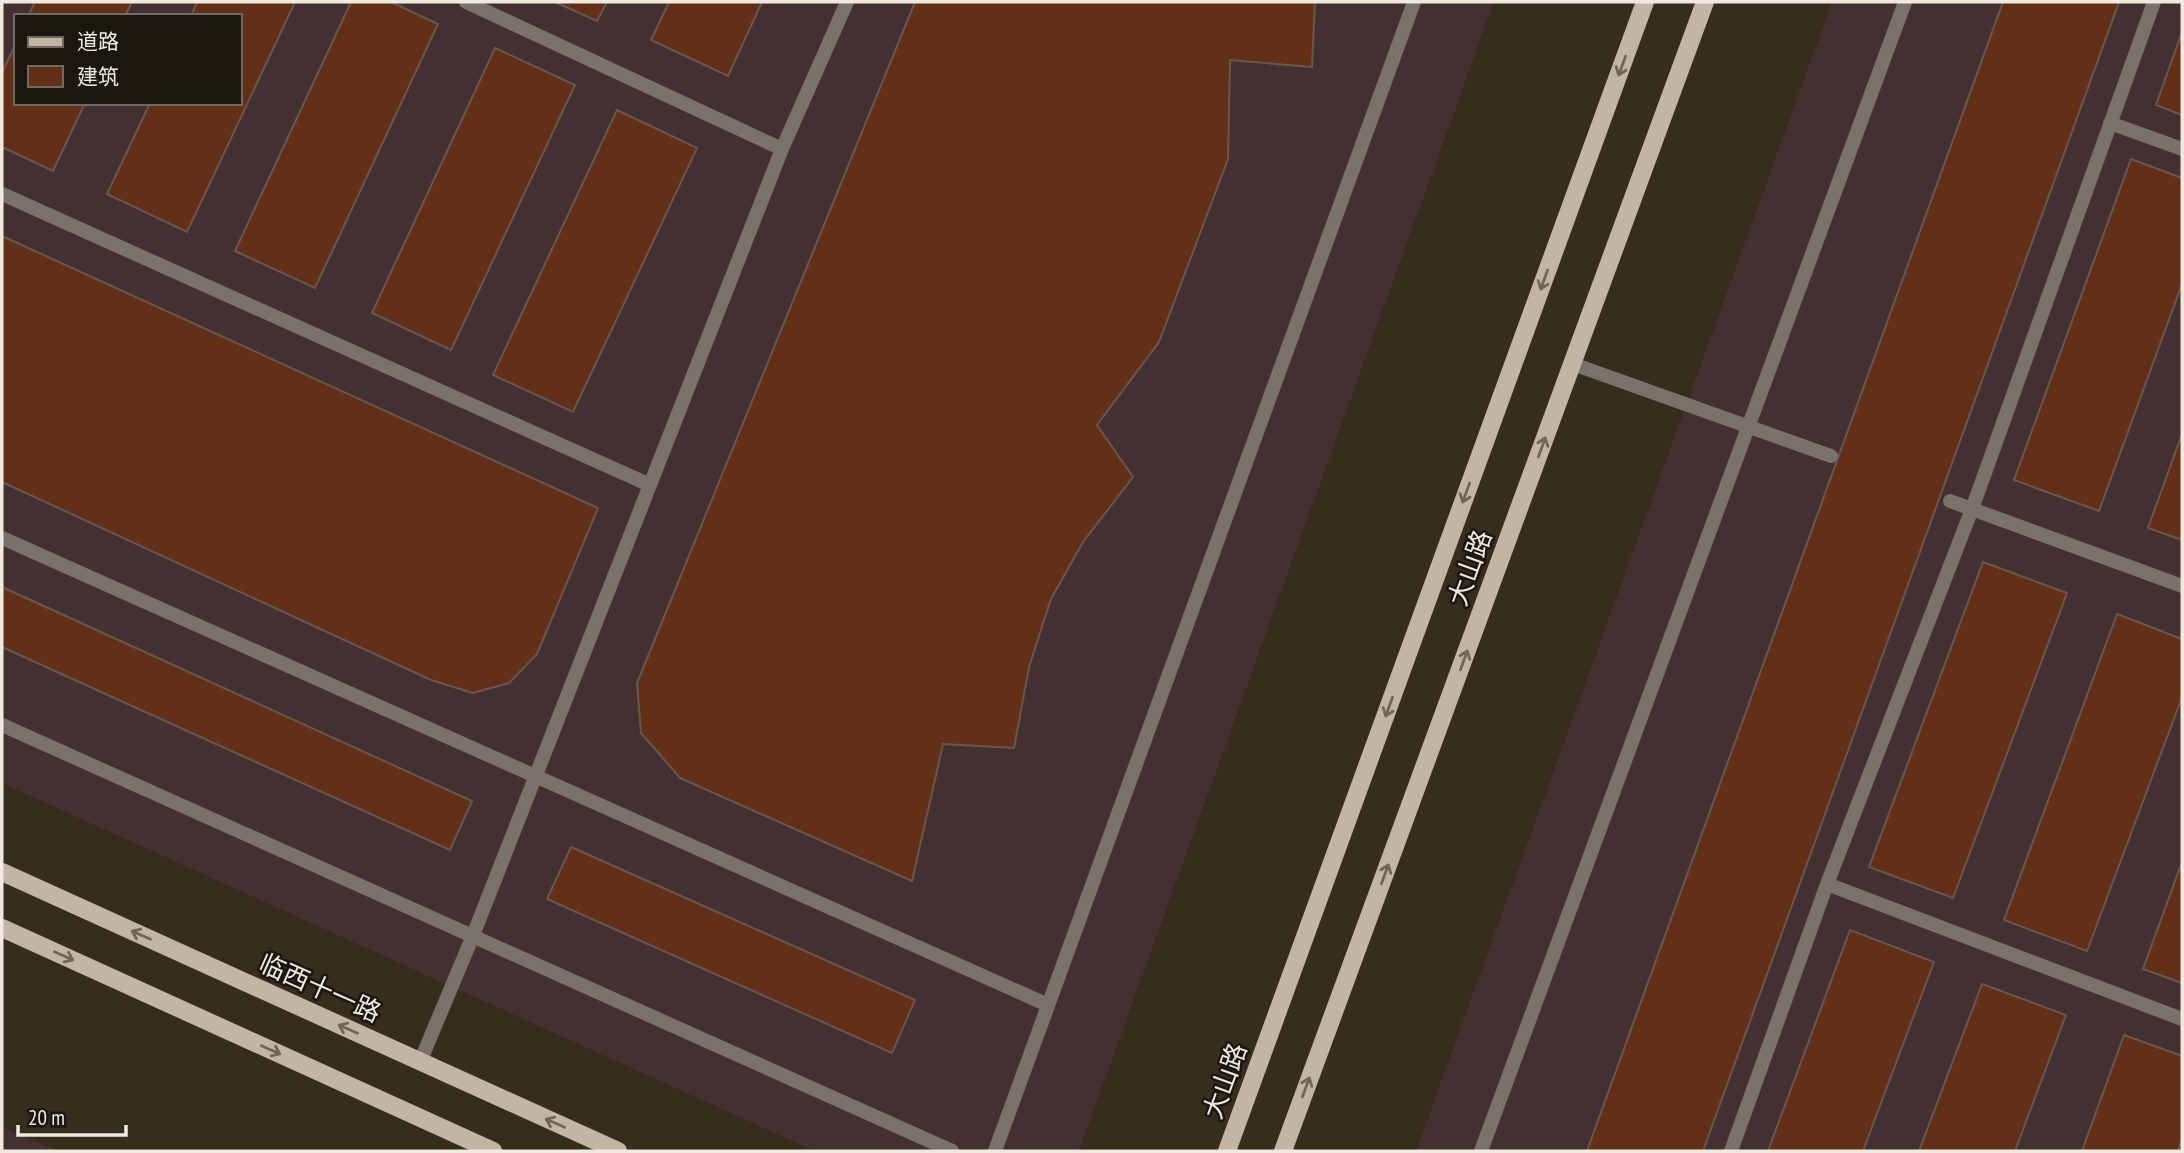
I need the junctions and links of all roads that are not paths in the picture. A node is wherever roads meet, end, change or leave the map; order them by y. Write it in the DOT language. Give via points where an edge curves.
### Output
graph roads {
  1 [pos="466,2"];
  2 [pos="847,2"];
  3 [pos="1414,2"];
  4 [pos="1645,2"];
  5 [pos="1705,2"];
  6 [pos="1905,2"];
  7 [pos="2154,2"];
  8 [pos="2110,123"];
  9 [pos="782,149"];
  10 [pos="2182,149"];
  11 [pos="2,194"];
  12 [pos="1573,364"];
  13 [pos="1749,426"];
  14 [pos="1831,456"];
  15 [pos="650,485"];
  16 [pos="1950,500"];
  17 [pos="1972,509"];
  18 [pos="2,538"];
  19 [pos="2182,586"];
  20 [pos="2,725"];
  21 [pos="536,774"];
  22 [pos="2,872"];
  23 [pos="1827,884"];
  24 [pos="2,928"];
  25 [pos="472,938"];
  26 [pos="1048,1005"];
  27 [pos="2182,1020"];
  28 [pos="420,1062"];
  29 [pos="493,1151"];
  30 [pos="618,1151"];
  31 [pos="952,1151"];
  32 [pos="995,1151"];
  33 [pos="1227,1151"];
  34 [pos="1283,1151"];
  35 [pos="1481,1151"];
  36 [pos="1731,1151"];
  1 -- 9 [label="lane"];
  2 -- 9 [label="lane"];
  3 -- 26 [label="lane"];
  4 -- 33 [label="main road, 大山路, one-way"];
  5 -- 12 [label="main road, 大山路"];
  6 -- 13 [label="lane"];
  7 -- 8 [label="lane"];
  8 -- 10 [label="lane"];
  8 -- 17 [label="lane"];
  9 -- 15 [label="lane"];
  11 -- 15 [label="lane"];
  12 -- 13 [label="lane"];
  34 -- 12 [label="main road, 大山路, one-way"];
  13 -- 14 [label="lane"];
  13 -- 35 [label="lane"];
  15 -- 21 [label="lane"];
  16 -- 17 [label="lane"];
  17 -- 19 [label="lane"];
  17 -- 23 [label="lane"];
  18 -- 21 [label="lane"];
  20 -- 25 [label="lane"];
  21 -- 25 [label="lane"];
  21 -- 26 [label="lane"];
  28 -- 22 [label="main road, 临西十一路, one-way"];
  23 -- 27 [label="lane"];
  23 -- 36 [label="lane"];
  24 -- 29 [label="main road, one-way"];
  25 -- 28 [label="lane"];
  25 -- 31 [label="lane"];
  26 -- 32 [label="lane"];
  30 -- 28 [label="main road, 临西十一路, one-way"];
}
